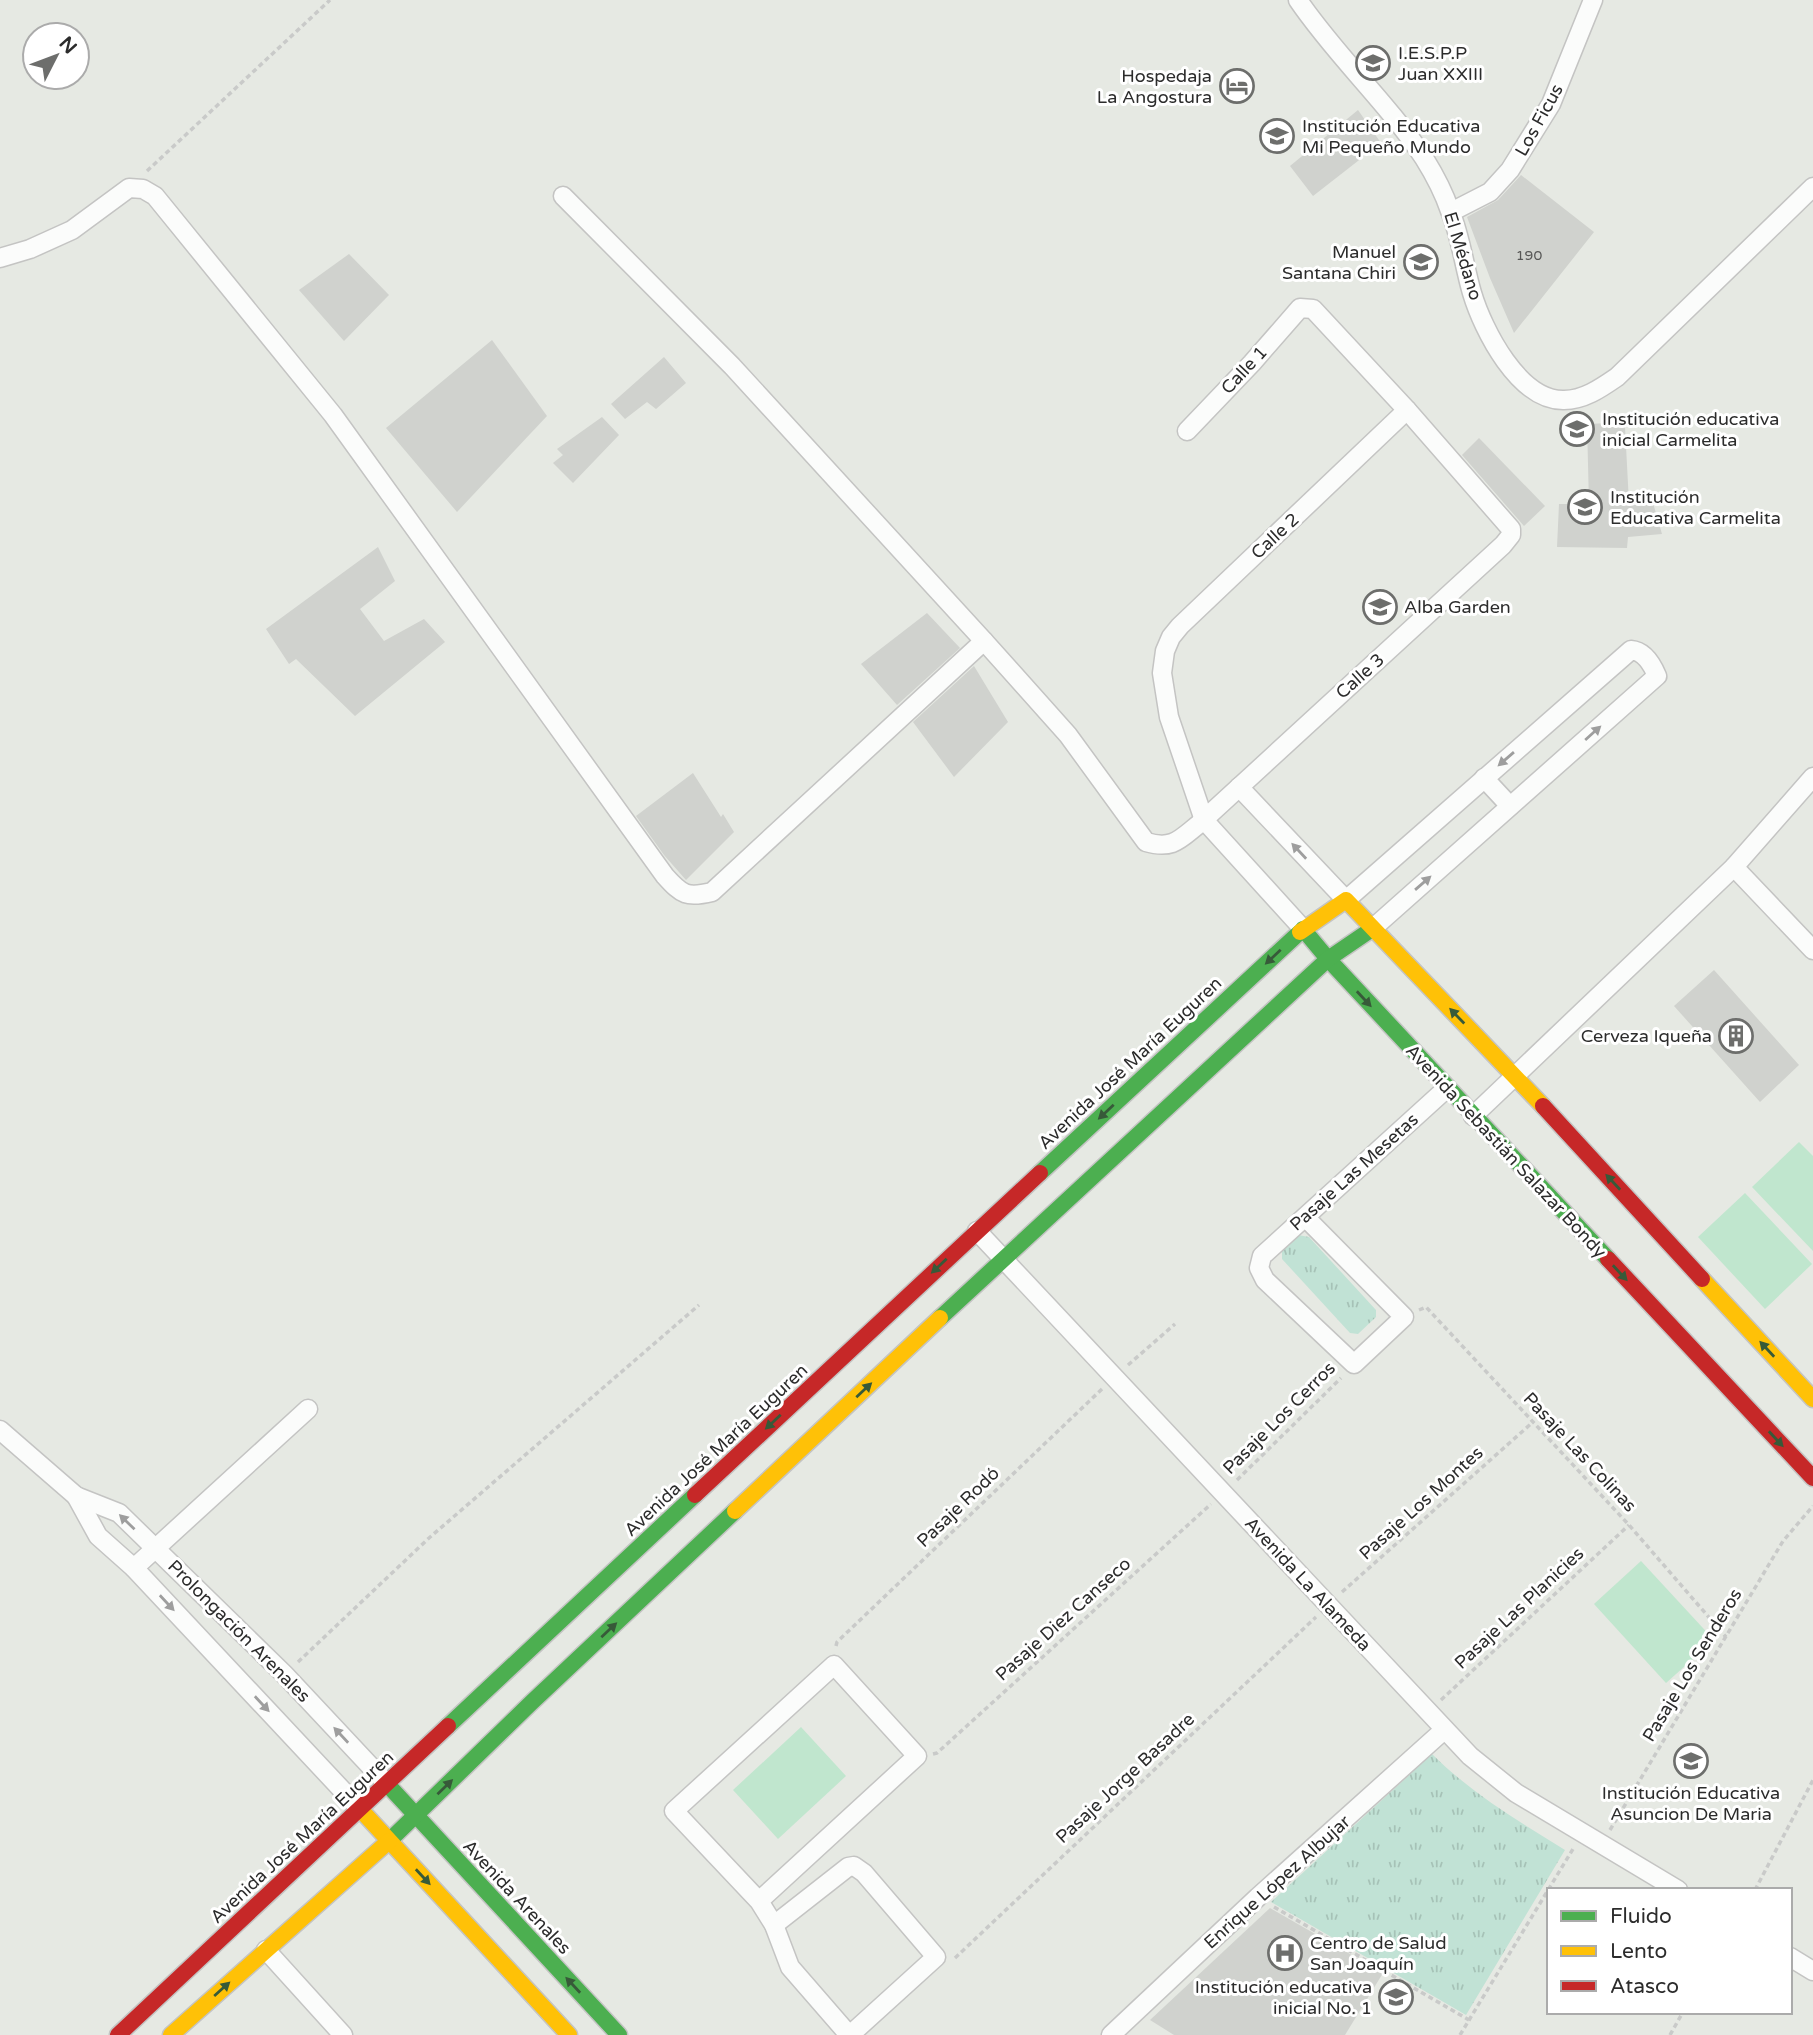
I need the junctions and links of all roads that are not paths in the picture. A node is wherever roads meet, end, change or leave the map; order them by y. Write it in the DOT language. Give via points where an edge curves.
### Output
graph roads {
  1 [pos="1298,0"];
  2 [pos="1593,0"];
  3 [pos="1813,187"];
  4 [pos="563,196"];
  5 [pos="1451,212"];
  6 [pos="0,258"];
  7 [pos="1407,410"];
  8 [pos="1187,431"];
  9 [pos="984,641"];
  10 [pos="1813,776"];
  11 [pos="1484,778"];
  12 [pos="1239,787"];
  13 [pos="1510,806"];
  14 [pos="1204,820"];
  15 [pos="1734,867"];
  16 [pos="1346,900"];
  17 [pos="1303,929"];
  18 [pos="1372,929"];
  19 [pos="1813,950"];
  20 [pos="1328,959"];
  21 [pos="1515,1076"];
  22 [pos="1447,1088"];
  23 [pos="1473,1116"];
  24 [pos="1306,1217"];
  25 [pos="977,1231"];
  26 [pos="1004,1258"];
  27 [pos="1813,1399"];
  28 [pos="308,1409"];
  29 [pos="0,1430"];
  30 [pos="1813,1478"];
  31 [pos="76,1496"];
  32 [pos="156,1549"];
  33 [pos="134,1568"];
  34 [pos="1444,1730"];
  35 [pos="387,1784"];
  36 [pos="360,1809"];
  37 [pos="416,1816"];
  38 [pos="389,1841"];
  39 [pos="1675,1888"];
  40 [pos="759,1901"];
  41 [pos="774,1925"];
  42 [pos="266,1950"];
  43 [pos="1792,1958"];
  44 [pos="1813,1970"];
  45 [pos="120,2035"];
  46 [pos="171,2035"];
  47 [pos="343,2035"];
  48 [pos="569,2035"];
  49 [pos="619,2035"];
  50 [pos="849,2035"];
  51 [pos="1111,2035"];
  1 -- 5 [label="street, El Médano" via="1409,138"];
  2 -- 5 [label="street, Los Ficus" via="1551,104 1510,170 1490,192"];
  3 -- 5 [label="street, El Médano" via="1616,377 1597,390 1566,400 1534,391 1504,359 1473,296"];
  4 -- 9 [label="street, Calle 3" via="732,366"];
  6 -- 9 [label="street" via="72,230 129,188 155,196 333,415 665,876 691,897 712,892"];
  7 -- 8 [label="street, Calle 1" via="1313,309 1300,308"];
  7 -- 12 [label="street, Calle 3" via="1511,529 1510,535"];
  7 -- 14 [label="street, Calle 2" via="1171,637 1162,673 1169,717"];
  9 -- 14 [label="street, Calle 3" via="1068,736 1146,842 1170,845"];
  10 -- 15 [label="street"];
  11 -- 13 [label="street"];
  13 -- 11 [label="street, one-way" via="1657,676 1642,654 1631,649"];
  11 -- 16 [label="street"];
  12 -- 14 [label="street, Calle 3"];
  16 -- 12 [label="street, one-way"];
  18 -- 13 [label="street, one-way"];
  14 -- 17 [label="street, Avenida Sebastián Salazar Bondy"];
  15 -- 19 [label="street"];
  15 -- 21 [label="street"];
  16 -- 17 [label="street, Avenida José María Euguren"];
  16 -- 18 [label="street"];
  17 -- 20 [label="street, Avenida Sebastián Salazar Bondy"];
  17 -- 25 [label="street, Avenida José María Euguren, one-way"];
  18 -- 20 [label="street"];
  21 -- 18 [label="street, one-way"];
  20 -- 22 [label="street, Avenida Sebastián Salazar Bondy, one-way"];
  20 -- 26 [label="street"];
  21 -- 23 [label="street"];
  27 -- 21 [label="street, one-way"];
  22 -- 23 [label="street, Avenida Sebastián Salazar Bondy"];
  22 -- 24 [label="street, Pasaje Las Mesetas"];
  23 -- 30 [label="street, Avenida Sebastián Salazar Bondy, one-way"];
  24 -- 24 [label="street, Pasaje Las Mesetas" via="1262,1256 1259,1268 1265,1280 1354,1364 1405,1317"];
  25 -- 26 [label="street, Avenida La Alameda"];
  25 -- 35 [label="street, Avenida José María Euguren, one-way"];
  26 -- 34 [label="street, Avenida La Alameda"];
  37 -- 26 [label="street, one-way"];
  28 -- 32 [label="street"];
  29 -- 31 [label="street, Prolongación Arenales"];
  32 -- 31 [label="street, Prolongación Arenales, one-way" via="118,1513"];
  31 -- 33 [label="street, Prolongación Arenales" via="98,1536"];
  32 -- 33 [label="street"];
  35 -- 32 [label="street, Prolongación Arenales, one-way" via="284,1674"];
  33 -- 36 [label="street, Prolongación Arenales, one-way"];
  34 -- 39 [label="street, Avenida La Alameda" via="1516,1793"];
  34 -- 51 [label="street, Enrique López Albujar"];
  35 -- 36 [label="street, Avenida José María Euguren"];
  35 -- 37 [label="street, Avenida Arenales"];
  36 -- 38 [label="street"];
  36 -- 45 [label="street, Avenida José María Euguren"];
  37 -- 38 [label="street"];
  49 -- 37 [label="street, Avenida Arenales, one-way"];
  38 -- 42 [label="street"];
  38 -- 48 [label="street, one-way"];
  40 -- 40 [label="street" via="917,1756 834,1665 674,1811"];
  40 -- 41 [label="street"];
  41 -- 50 [label="street" via="790,1967"];
  41 -- 50 [label="street" via="854,1866 936,1957"];
  46 -- 42 [label="street, one-way"];
  42 -- 47 [label="street"];
  43 -- 44 [label="street"];
}
